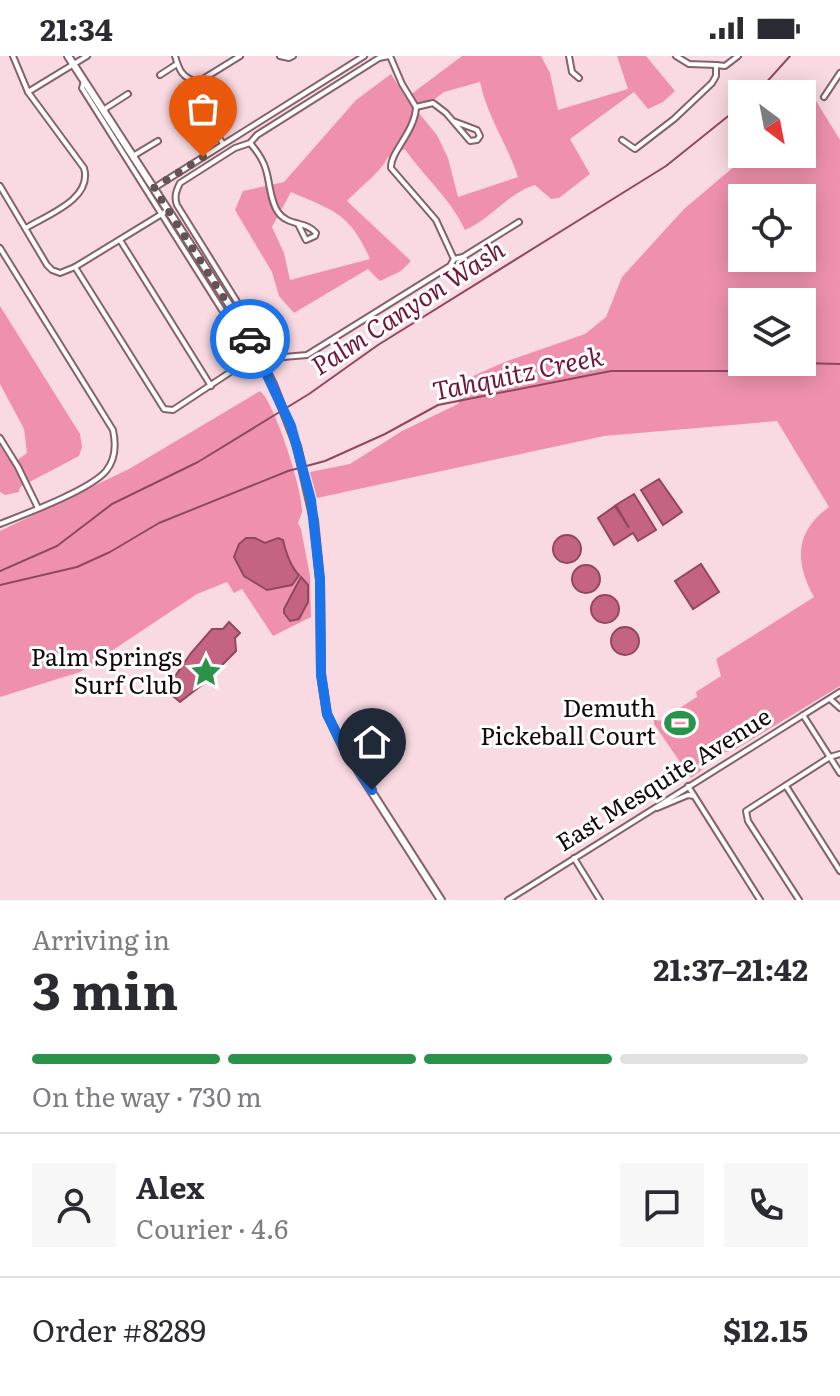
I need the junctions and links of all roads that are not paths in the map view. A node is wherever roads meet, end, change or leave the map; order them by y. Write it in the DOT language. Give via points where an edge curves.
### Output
graph roads {
  1 [pos="13,56"];
  2 [pos="68,56"];
  3 [pos="87,56"];
  4 [pos="175,56"];
  5 [pos="240,56"];
  6 [pos="280,56"];
  7 [pos="293,56"];
  8 [pos="364,56"];
  9 [pos="390,56"];
  10 [pos="569,56"];
  11 [pos="676,56"];
  12 [pos="738,56"];
  13 [pos="73,64"];
  14 [pos="177,64"];
  15 [pos="716,65"];
  16 [pos="840,73"];
  17 [pos="160,75"];
  18 [pos="579,78"];
  19 [pos="84,81"];
  20 [pos="198,82"];
  21 [pos="28,92"];
  22 [pos="128,94"];
  23 [pos="824,97"];
  24 [pos="416,107"];
  25 [pos="103,110"];
  26 [pos="205,114"];
  27 [pos="453,121"];
  28 [pos="186,123"];
  29 [pos="622,140"];
  30 [pos="158,141"];
  31 [pos="250,143"];
  32 [pos="224,144"];
  33 [pos="133,156"];
  34 [pos="0,186"];
  35 [pos="154,188"];
  36 [pos="166,211"];
  37 [pos="519,222"];
  38 [pos="298,224"];
  39 [pos="26,228"];
  40 [pos="120,240"];
  41 [pos="0,248"];
  42 [pos="454,259"];
  43 [pos="75,267"];
  44 [pos="211,386"];
  45 [pos="0,438"];
  46 [pos="38,508"];
  47 [pos="0,524"];
  48 [pos="840,692"];
  49 [pos="829,699"];
  50 [pos="840,708"];
  51 [pos="803,715"];
  52 [pos="840,754"];
  53 [pos="830,757"];
  54 [pos="840,773"];
  55 [pos="688,786"];
  56 [pos="786,786"];
  57 [pos="694,796"];
  58 [pos="651,810"];
  59 [pos="574,858"];
  60 [pos="840,871"];
  61 [pos="441,900"];
  62 [pos="508,900"];
  63 [pos="600,900"];
  64 [pos="760,900"];
  65 [pos="799,900"];
  1 -- 21 [label="street"];
  2 -- 13 [label="main road"];
  3 -- 13 [label="street"];
  4 -- 14 [label="street"];
  5 -- 20 [label="street"];
  6 -- 7 [label="street"];
  8 -- 32 [label="street"];
  9 -- 24 [label="street"];
  9 -- 31 [label="street" via="367,65"];
  10 -- 18 [label="street"];
  11 -- 15 [label="street" via="689,64"];
  12 -- 15 [label="street" via="725,66"];
  13 -- 19 [label="main road"];
  13 -- 21 [label="street"];
  14 -- 17 [label="street"];
  14 -- 20 [label="street" via="188,80"];
  15 -- 29 [label="street" via="712,83 674,119 635,149"];
  16 -- 23 [label="street"];
  19 -- 25 [label="main road"];
  19 -- 36 [label="street" via="82,88"];
  20 -- 26 [label="street"];
  21 -- 39 [label="street" via="86,175 77,196"];
  22 -- 25 [label="street"];
  24 -- 27 [label="street" via="433,103"];
  24 -- 42 [label="street" via="413,125 392,157 391,168 436,220"];
  25 -- 33 [label="main road"];
  26 -- 28 [label="street"];
  26 -- 32 [label="street"];
  27 -- 27 [label="street" via="470,141 480,136 477,130"];
  30 -- 33 [label="street"];
  31 -- 38 [label="street" via="263,160 276,210"];
  31 -- 42 [label="street" via="180,183 175,199 272,358 307,355"];
  32 -- 35 [label="street"];
  33 -- 35 [label="main road"];
  34 -- 39 [label="street"];
  35 -- 36 [label="main road"];
  36 -- 40 [label="street"];
  36 -- 44 [label="street" via="250,359"];
  36 -- 61 [label="main road" via="245,329 291,426 311,500 327,714"];
  37 -- 42 [label="street"];
  38 -- 38 [label="street" via="306,240 315,236 312,228"];
  39 -- 43 [label="street" via="52,270 60,273"];
  40 -- 43 [label="street"];
  40 -- 44 [label="street"];
  41 -- 46 [label="street" via="113,430 113,460 105,473"];
  43 -- 44 [label="street" via="164,409"];
  45 -- 46 [label="street"];
  46 -- 47 [label="street"];
  48 -- 49 [label="street, East Mesquite Avenue"];
  49 -- 50 [label="street"];
  49 -- 51 [label="street, East Mesquite Avenue"];
  51 -- 53 [label="street"];
  51 -- 55 [label="street, East Mesquite Avenue"];
  52 -- 53 [label="street"];
  53 -- 54 [label="street"];
  53 -- 56 [label="street"];
  55 -- 57 [label="street"];
  55 -- 58 [label="street, East Mesquite Avenue"];
  56 -- 60 [label="street"];
  56 -- 65 [label="street" via="746,811"];
  57 -- 58 [label="street"];
  57 -- 64 [label="street"];
  58 -- 59 [label="street, East Mesquite Avenue"];
  59 -- 62 [label="street, East Mesquite Avenue"];
  59 -- 63 [label="street"];
}
